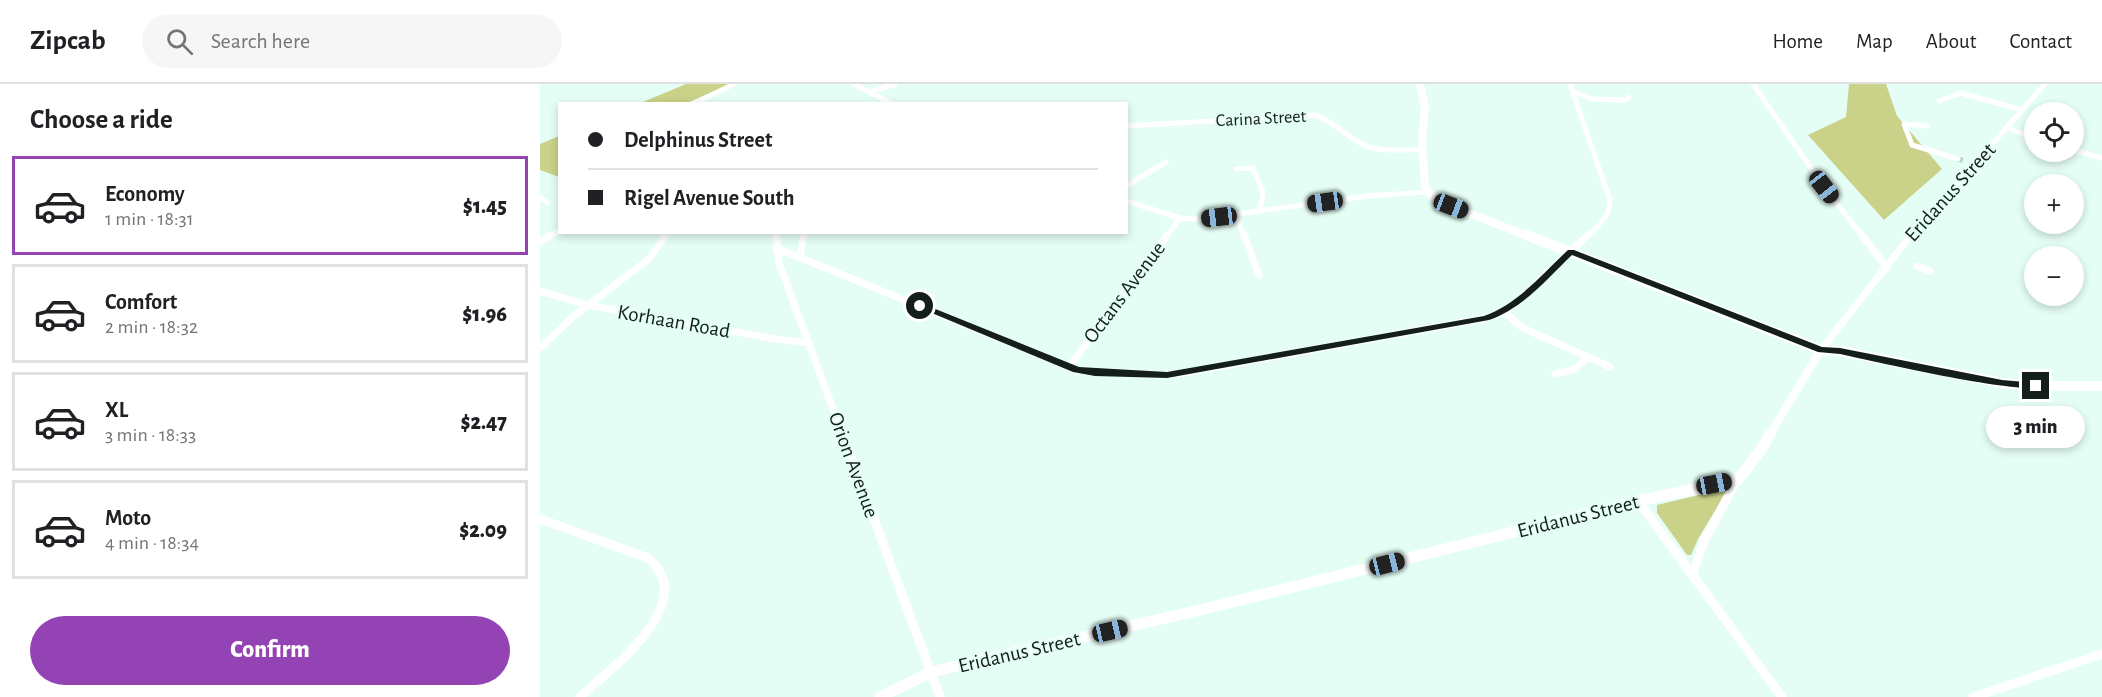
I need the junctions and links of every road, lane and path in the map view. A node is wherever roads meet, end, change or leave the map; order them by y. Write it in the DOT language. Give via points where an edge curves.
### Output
graph roads {
  1 [pos="734,84"];
  2 [pos="854,84"];
  3 [pos="896,84"];
  4 [pos="1420,84"];
  5 [pos="1570,84"];
  6 [pos="1753,84"];
  7 [pos="2045,84"];
  8 [pos="872,92"];
  9 [pos="1574,92"];
  10 [pos="1629,97"];
  11 [pos="1939,101"];
  12 [pos="697,102"];
  13 [pos="889,102"];
  14 [pos="2022,110"];
  15 [pos="1128,126"];
  16 [pos="1928,126"];
  17 [pos="2008,128"];
  18 [pos="2024,134"];
  19 [pos="1422,150"];
  20 [pos="2084,153"];
  21 [pos="1958,159"];
  22 [pos="2102,159"];
  23 [pos="1965,161"];
  24 [pos="1166,162"];
  25 [pos="1976,164"];
  26 [pos="1236,169"];
  27 [pos="1128,185"];
  28 [pos="1427,192"];
  29 [pos="540,197"];
  30 [pos="548,202"];
  31 [pos="1128,202"];
  32 [pos="1260,211"];
  33 [pos="1236,215"];
  34 [pos="1180,218"];
  35 [pos="558,231"];
  36 [pos="667,234"];
  37 [pos="776,234"];
  38 [pos="805,234"];
  39 [pos="540,242"];
  40 [pos="776,248"];
  41 [pos="1571,252"];
  42 [pos="800,256"];
  43 [pos="1917,266"];
  44 [pos="1887,268"];
  45 [pos="1930,271"];
  46 [pos="1259,275"];
  47 [pos="540,291"];
  48 [pos="588,305"];
  49 [pos="1504,312"];
  50 [pos="809,343"];
  51 [pos="540,348"];
  52 [pos="1821,350"];
  53 [pos="1588,357"];
  54 [pos="1069,367"];
  55 [pos="1610,367"];
  56 [pos="1555,374"];
  57 [pos="2102,386"];
  58 [pos="1737,480"];
  59 [pos="1638,501"];
  60 [pos="540,519"];
  61 [pos="1693,573"];
  62 [pos="2102,654"];
  63 [pos="931,672"];
  64 [pos="580,697"];
  65 [pos="880,697"];
  66 [pos="940,697"];
  67 [pos="1782,697"];
  68 [pos="1973,697"];
  1 -- 12 [label="street"];
  2 -- 8 [label="street"];
  3 -- 8 [label="street"];
  4 -- 19 [label="main road" via="1425,107"];
  5 -- 9 [label="street"];
  6 -- 44 [label="street" via="1824,187"];
  7 -- 14 [label="street, Eridanus Street"];
  8 -- 13 [label="street"];
  9 -- 10 [label="street" via="1597,99"];
  9 -- 41 [label="street" via="1611,205 1605,219"];
  11 -- 14 [label="street" via="1961,93"];
  14 -- 17 [label="street, Eridanus Street"];
  15 -- 19 [label="street, Carina Street" via="1315,115 1370,147"];
  16 -- 21 [label="street" via="1904,124 1912,145"];
  17 -- 18 [label="street"];
  17 -- 25 [label="street, Eridanus Street"];
  19 -- 28 [label="main road"];
  20 -- 22 [label="street"];
  23 -- 25 [label="street"];
  24 -- 27 [label="street"];
  25 -- 44 [label="street, Eridanus Street" via="1898,250"];
  26 -- 32 [label="street" via="1253,168 1263,192"];
  28 -- 32 [label="street"];
  28 -- 41 [label="main road" via="1451,206"];
  29 -- 30 [label="street"];
  31 -- 34 [label="street"];
  32 -- 33 [label="street"];
  33 -- 34 [label="street"];
  33 -- 46 [label="street"];
  34 -- 54 [label="street, Octans Avenue"];
  35 -- 39 [label="street"];
  36 -- 48 [label="street" via="649,258"];
  37 -- 40 [label="street, Orion Avenue"];
  38 -- 42 [label="street"];
  40 -- 42 [label="street"];
  40 -- 50 [label="street, Orion Avenue"];
  41 -- 49 [label="street"];
  41 -- 52 [label="main road"];
  42 -- 54 [label="street"];
  43 -- 45 [label="street"];
  44 -- 52 [label="street, Eridanus Street"];
  47 -- 48 [label="street, Korhaan Road"];
  48 -- 50 [label="street, Korhaan Road"];
  48 -- 51 [label="street"];
  49 -- 53 [label="street" via="1523,328"];
  49 -- 54 [label="street" via="1184,373 1095,373"];
  50 -- 63 [label="street, Orion Avenue"];
  52 -- 57 [label="main road" via="2002,383"];
  52 -- 58 [label="street, Eridanus Street" via="1758,454"];
  53 -- 55 [label="street"];
  53 -- 56 [label="street" via="1575,369"];
  58 -- 59 [label="street, Eridanus Street"];
  58 -- 61 [label="street" via="1705,539"];
  59 -- 61 [label="street"];
  59 -- 63 [label="street, Eridanus Street"];
  60 -- 64 [label="street" via="648,558 663,576 665,598 655,621"];
  61 -- 67 [label="street"];
  62 -- 68 [label="street"];
  63 -- 65 [label="street, Eridanus Street"];
  63 -- 66 [label="street, Orion Avenue"];
}
